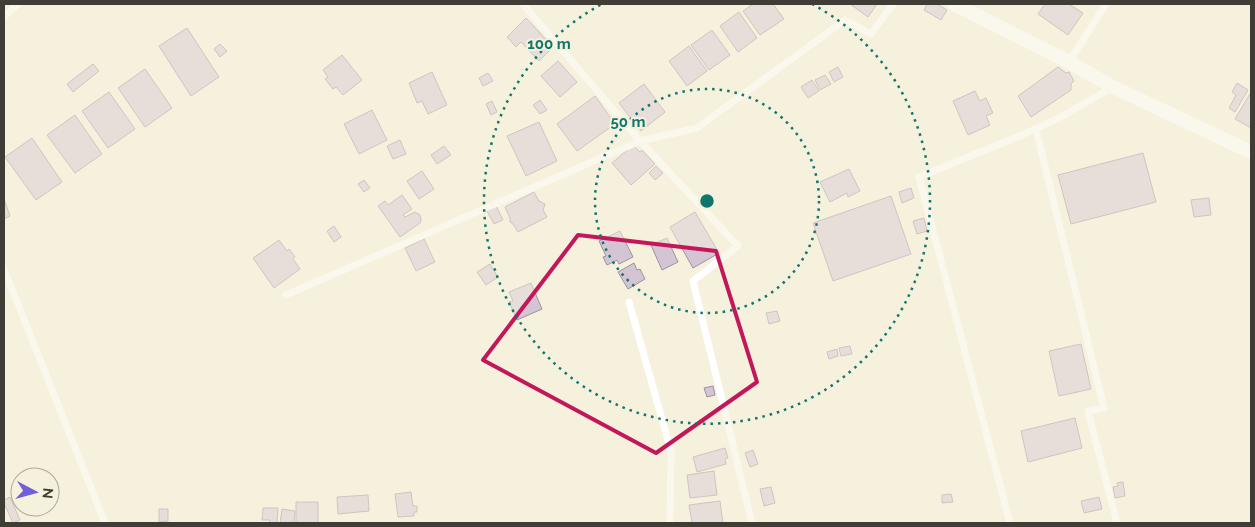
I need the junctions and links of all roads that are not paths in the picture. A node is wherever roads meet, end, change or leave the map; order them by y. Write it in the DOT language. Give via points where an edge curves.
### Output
graph roads {
  1 [pos="18,4"];
  2 [pos="523,4"];
  3 [pos="893,4"];
  4 [pos="954,4"];
  5 [pos="1106,4"];
  6 [pos="4,17"];
  7 [pos="1069,62"];
  8 [pos="1114,87"];
  9 [pos="1036,129"];
  10 [pos="640,141"];
  11 [pos="1251,152"];
  12 [pos="4,269"];
  13 [pos="286,295"];
  14 [pos="629,302"];
  15 [pos="105,523"];
  16 [pos="670,523"];
  17 [pos="752,523"];
  18 [pos="1010,523"];
  19 [pos="1117,523"];
  1 -- 6 [label="lane"];
  2 -- 10 [label="lane"];
  3 -- 10 [label="lane" via="871,34 845,20 697,128"];
  4 -- 7 [label="street"];
  5 -- 7 [label="lane"];
  7 -- 8 [label="street"];
  8 -- 9 [label="lane"];
  8 -- 11 [label="street"];
  9 -- 18 [label="lane" via="919,177"];
  9 -- 19 [label="lane" via="1104,408 1088,411"];
  10 -- 13 [label="lane"];
  10 -- 17 [label="lane" via="738,246 693,281"];
  12 -- 15 [label="lane"];
  14 -- 16 [label="lane" via="671,451"];
}
